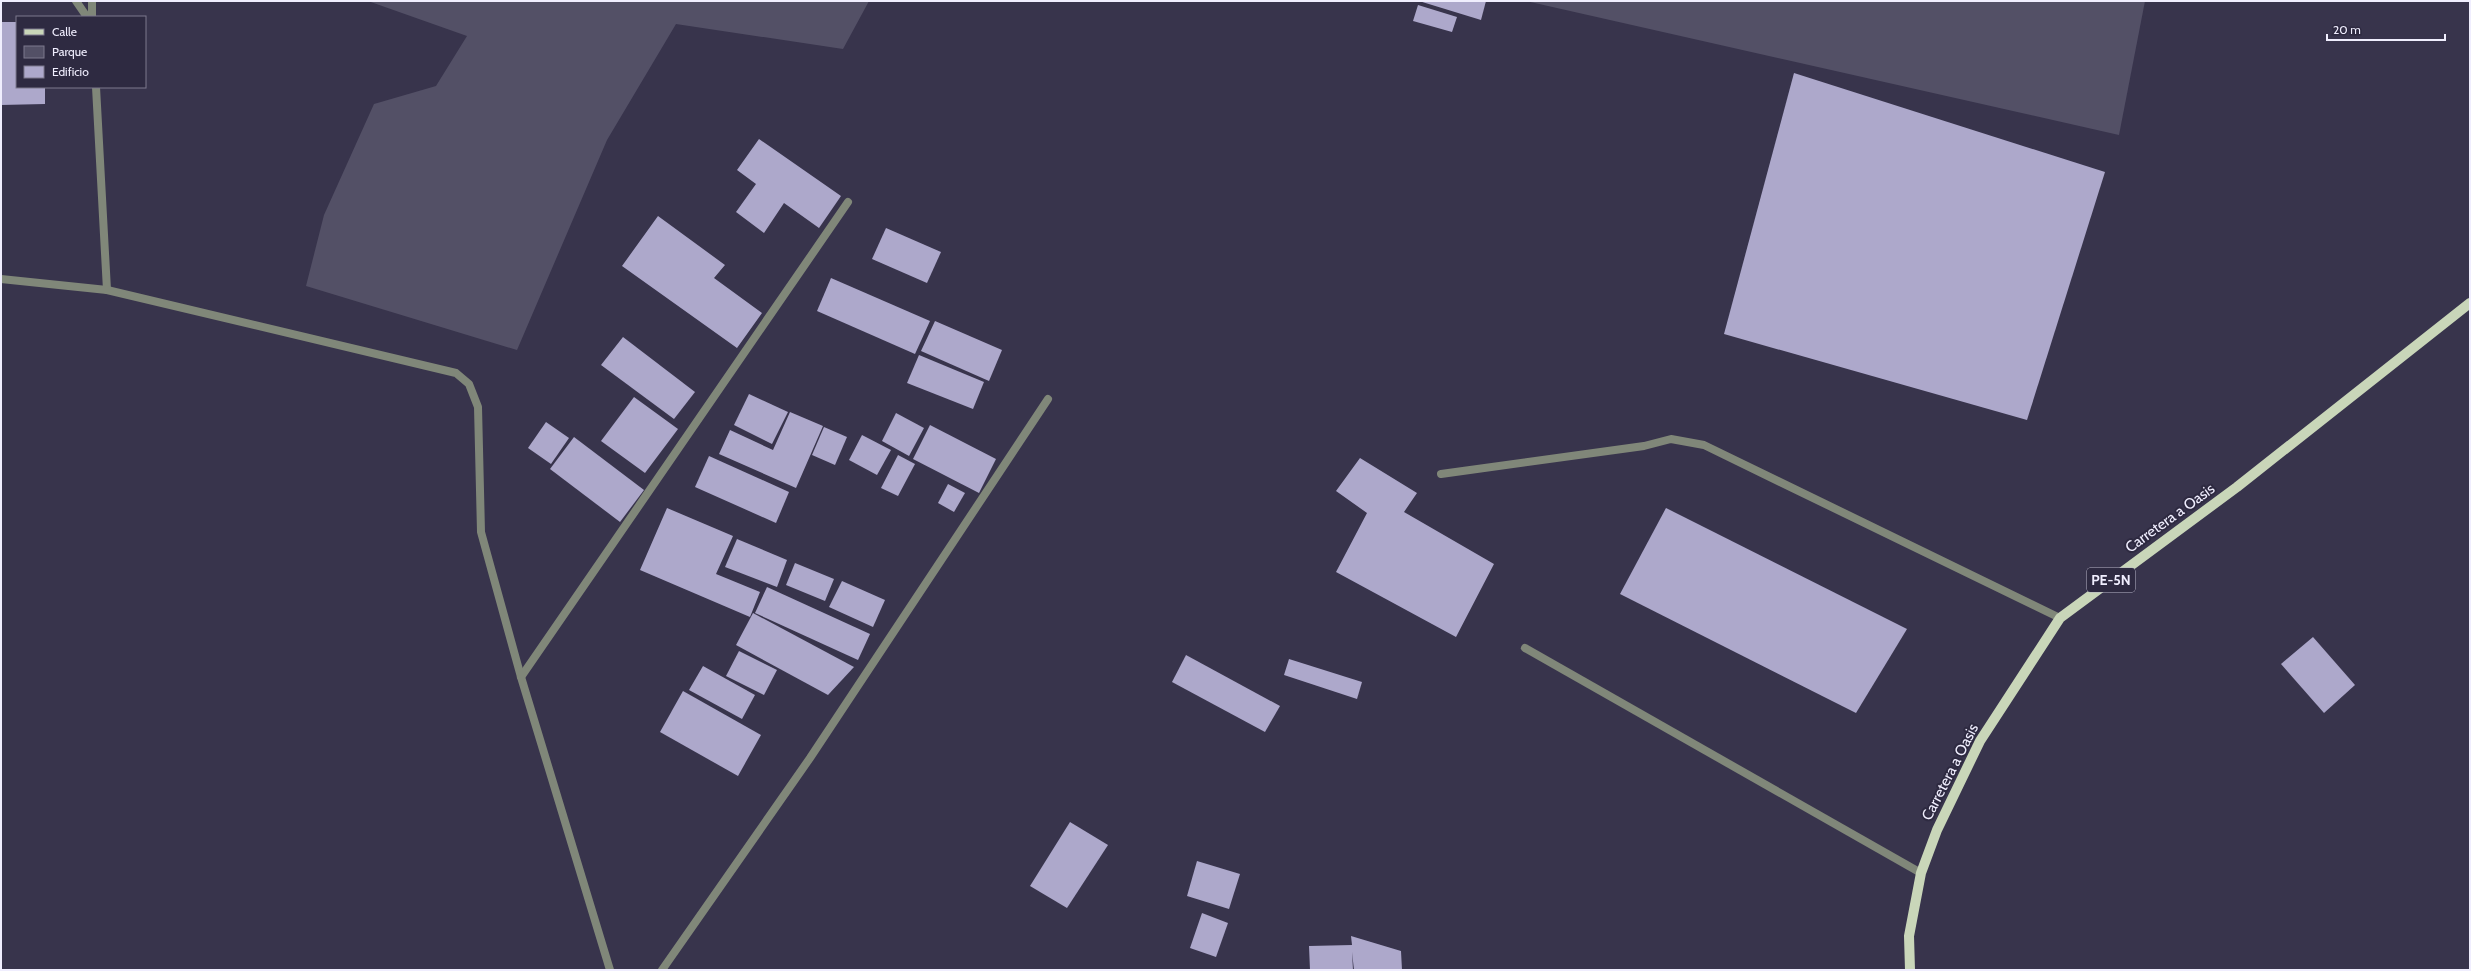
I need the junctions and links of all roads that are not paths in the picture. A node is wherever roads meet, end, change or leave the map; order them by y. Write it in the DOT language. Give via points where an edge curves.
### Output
graph roads {
  1 [pos="76,1"];
  2 [pos="92,1"];
  3 [pos="86,16"];
  4 [pos="92,16"];
  5 [pos="96,88"];
  6 [pos="848,202"];
  7 [pos="1,279"];
  8 [pos="107,290"];
  9 [pos="2470,303"];
  10 [pos="1048,399"];
  11 [pos="1441,474"];
  12 [pos="2060,618"];
  13 [pos="1525,648"];
  14 [pos="521,677"];
  15 [pos="1921,873"];
  16 [pos="610,970"];
  17 [pos="662,970"];
  18 [pos="1910,970"];
  1 -- 3 [label="street"];
  2 -- 4 [label="street"];
  5 -- 8 [label="street"];
  6 -- 14 [label="street"];
  7 -- 8 [label="street"];
  8 -- 14 [label="street" via="456,373 470,384 478,407 481,532"];
  9 -- 12 [label="main road, Carretera a Oasis / PE-5N" via="2237,487"];
  10 -- 17 [label="street" via="810,758"];
  11 -- 12 [label="street" via="1644,446 1672,439 1704,445"];
  12 -- 15 [label="main road, Carretera a Oasis / PE-5N" via="1980,741 1936,830"];
  13 -- 15 [label="street"];
  14 -- 16 [label="street"];
  15 -- 18 [label="main road, Carretera a Oasis / PE-5N" via="1909,936"];
}
